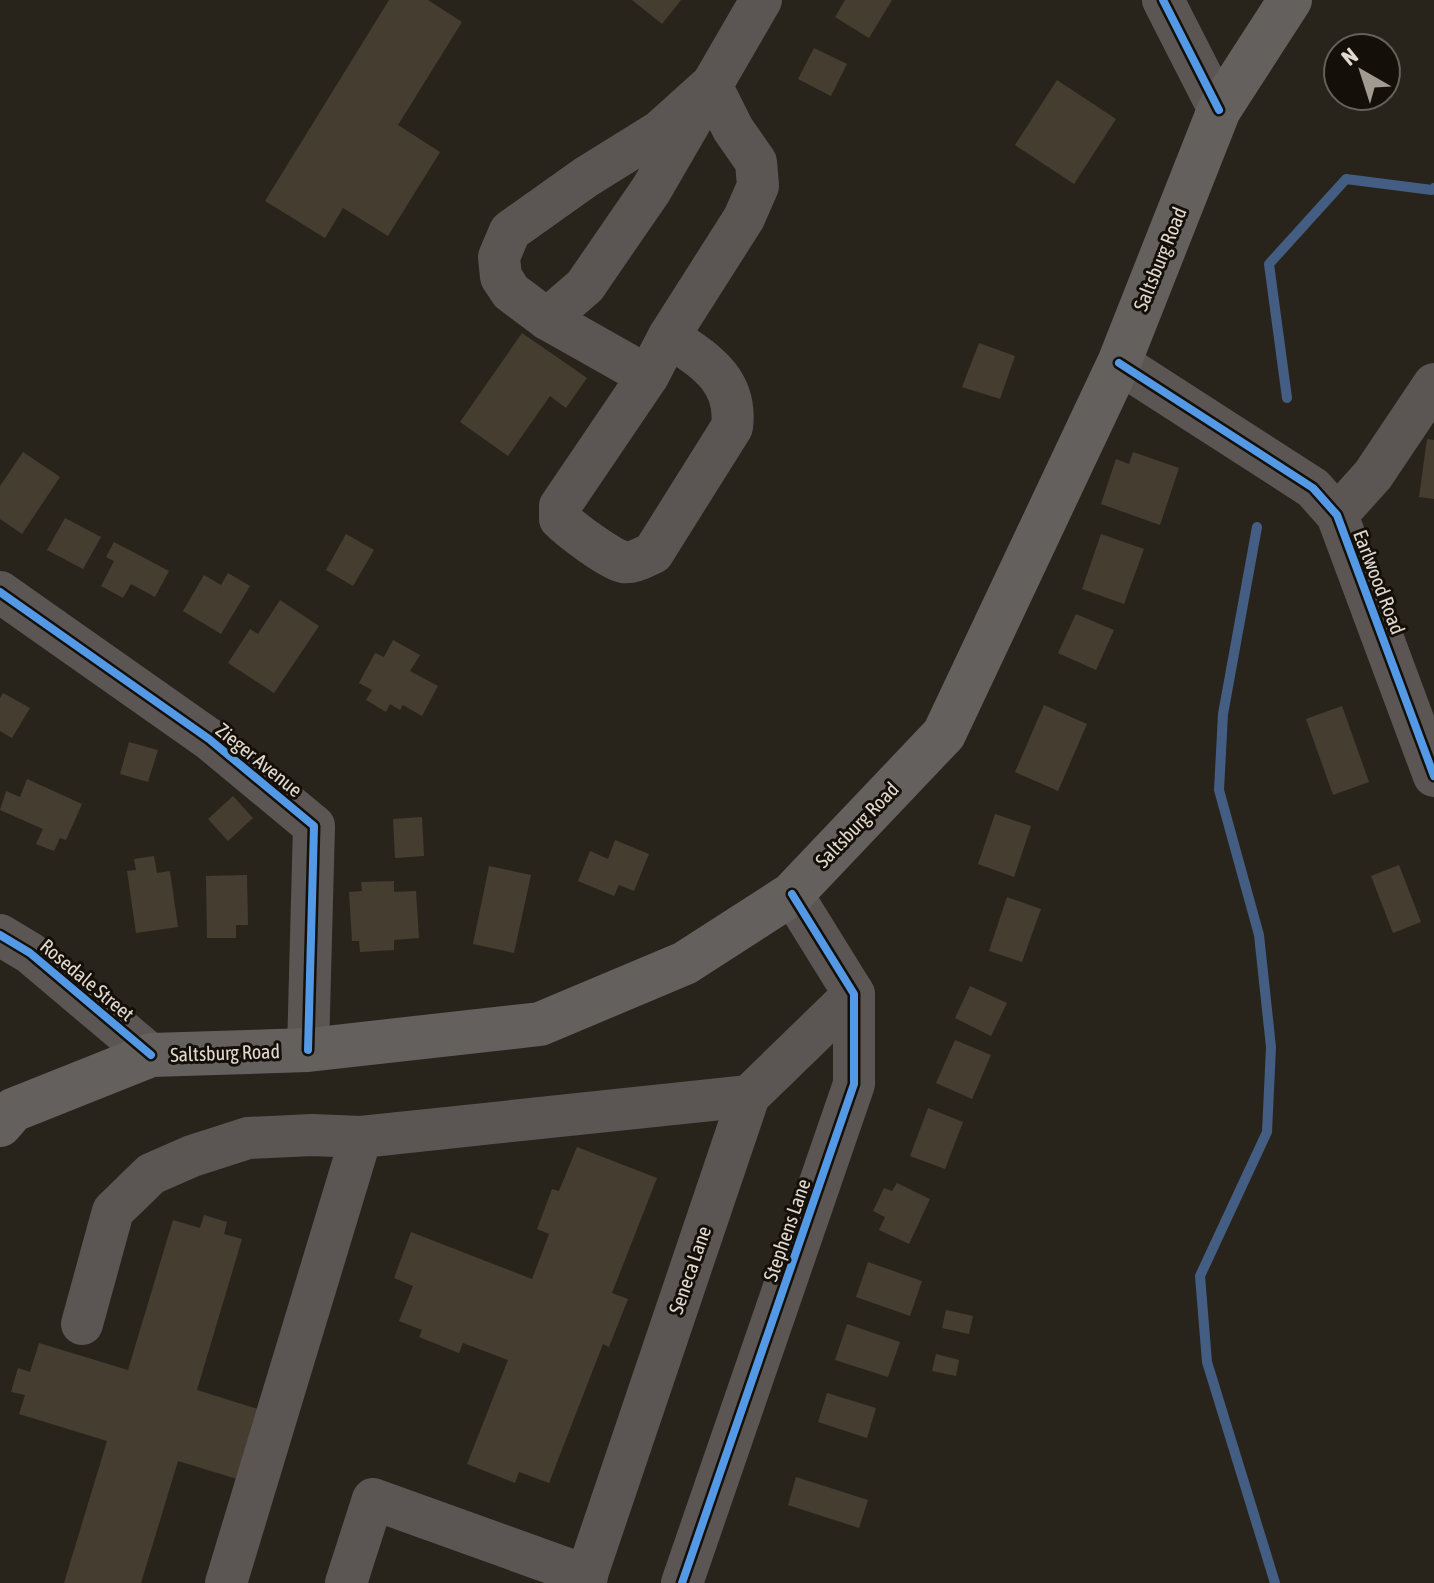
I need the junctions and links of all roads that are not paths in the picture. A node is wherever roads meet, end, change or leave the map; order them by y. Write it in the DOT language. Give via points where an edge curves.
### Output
graph roads {
  1 [pos="761,0"];
  2 [pos="1163,0"];
  3 [pos="1290,0"];
  4 [pos="711,85"];
  5 [pos="1219,110"];
  6 [pos="547,319"];
  7 [pos="669,336"];
  8 [pos="1119,363"];
  9 [pos="648,376"];
  10 [pos="1434,384"];
  11 [pos="1337,515"];
  12 [pos="0,592"];
  13 [pos="1434,776"];
  14 [pos="792,894"];
  15 [pos="0,935"];
  16 [pos="854,994"];
  17 [pos="308,1050"];
  18 [pos="151,1055"];
  19 [pos="749,1096"];
  20 [pos="0,1125"];
  21 [pos="361,1137"];
  22 [pos="82,1324"];
  23 [pos="585,1580"];
  24 [pos="226,1583"];
  25 [pos="346,1583"];
  26 [pos="682,1583"];
  1 -- 4 [label="street"];
  2 -- 5 [label="street"];
  3 -- 5 [label="main road, Saltsburg Road"];
  4 -- 6 [label="street" via="651,190 585,286"];
  4 -- 6 [label="street" via="660,131 510,231 499,257 501,277 511,292"];
  4 -- 7 [label="street" via="756,162 758,186 744,218"];
  5 -- 8 [label="main road, Saltsburg Road"];
  6 -- 9 [label="street"];
  7 -- 9 [label="street"];
  7 -- 9 [label="street" via="724,383 734,409 732,427 653,553 623,562 571,530 560,519 560,506"];
  8 -- 11 [label="street, Earlwood Road" via="1313,488"];
  8 -- 14 [label="main road, Saltsburg Road" via="944,734"];
  10 -- 11 [label="street" via="1373,475"];
  11 -- 13 [label="street, Earlwood Road"];
  12 -- 17 [label="street, Zieger Avenue" via="209,739 314,826"];
  14 -- 16 [label="street"];
  14 -- 17 [label="main road, Saltsburg Road" via="685,963 540,1024"];
  15 -- 18 [label="street, Rosedale Street" via="30,953"];
  16 -- 19 [label="street, Seneca Lane"];
  16 -- 26 [label="street, Stephens Lane" via="854,1084"];
  17 -- 18 [label="main road, Saltsburg Road"];
  18 -- 20 [label="main road, Saltsburg Road" via="13,1110"];
  19 -- 21 [label="street"];
  19 -- 23 [label="street, Seneca Lane"];
  21 -- 22 [label="street" via="248,1138 151,1174 113,1211"];
  21 -- 24 [label="street"];
  23 -- 25 [label="street" via="373,1499"];
}
